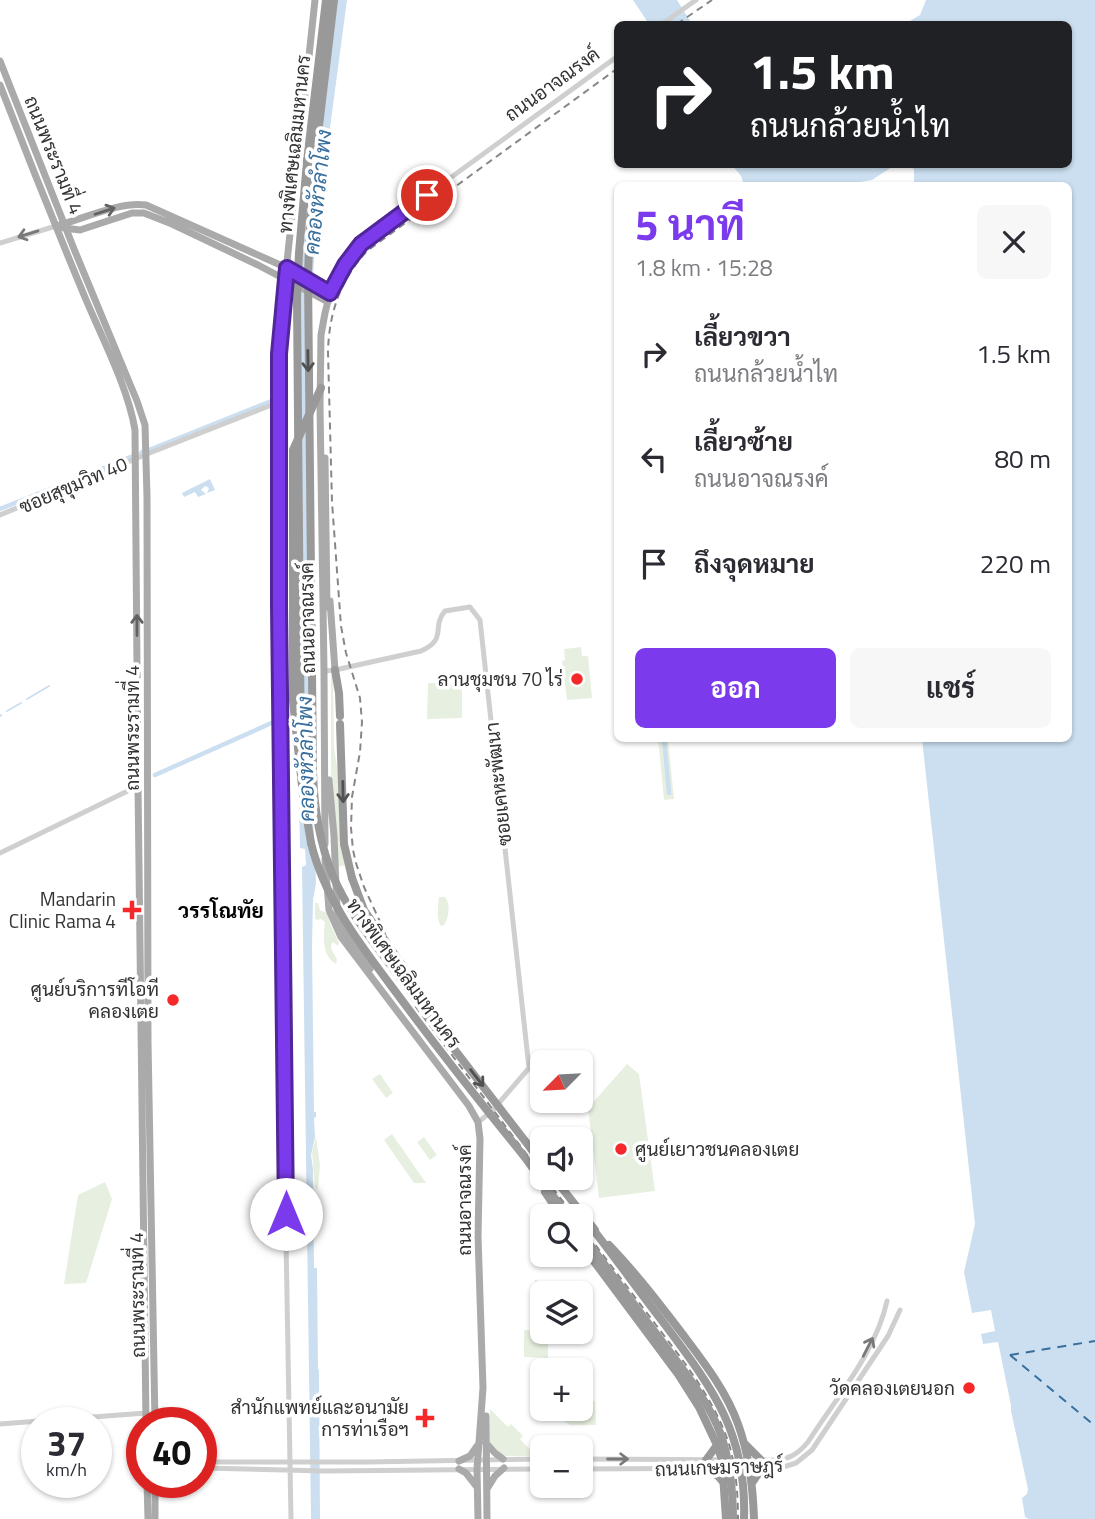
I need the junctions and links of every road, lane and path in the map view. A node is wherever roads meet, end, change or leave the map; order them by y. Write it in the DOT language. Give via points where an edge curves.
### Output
graph roads {
  1 [pos="315,0"];
  2 [pos="326,0"];
  3 [pos="334,0"];
  4 [pos="696,0"];
  5 [pos="666,21"];
  6 [pos="614,59"];
  7 [pos="0,61"];
  8 [pos="3,77"];
  9 [pos="0,85"];
  10 [pos="145,209"];
  11 [pos="62,226"];
  12 [pos="80,230"];
  13 [pos="0,243"];
  14 [pos="74,249"];
  15 [pos="287,268"];
  16 [pos="285,279"];
  17 [pos="327,296"];
  18 [pos="317,396"];
  19 [pos="279,401"];
  20 [pos="147,454"];
  21 [pos="136,458"];
  22 [pos="0,515"];
  23 [pos="148,650"];
  24 [pos="137,660"];
  25 [pos="329,670"];
  26 [pos="301,766"];
  27 [pos="138,786"];
  28 [pos="0,853"];
  29 [pos="144,938"];
  30 [pos="444,1037"];
  31 [pos="479,1121"];
  32 [pos="530,1148"];
  33 [pos="523,1155"];
  34 [pos="563,1190"];
  35 [pos="554,1204"];
  36 [pos="559,1204"];
  37 [pos="574,1204"];
  38 [pos="593,1229"];
  39 [pos="593,1229"];
  40 [pos="593,1249"];
  41 [pos="593,1260"];
  42 [pos="148,1285"];
  43 [pos="887,1301"];
  44 [pos="900,1310"];
  45 [pos="146,1407"];
  46 [pos="154,1407"];
  47 [pos="126,1415"];
  48 [pos="0,1424"];
  49 [pos="482,1442"];
  50 [pos="744,1443"];
  51 [pos="717,1445"];
  52 [pos="593,1459"];
  53 [pos="530,1461"];
  54 [pos="291,1462"];
  55 [pos="381,1462"];
  56 [pos="217,1464"];
  57 [pos="482,1464"];
  58 [pos="503,1464"];
  59 [pos="705,1464"];
  60 [pos="723,1464"];
  61 [pos="748,1464"];
  62 [pos="762,1464"];
  63 [pos="229,1465"];
  64 [pos="459,1465"];
  65 [pos="217,1466"];
  66 [pos="530,1467"];
  67 [pos="593,1469"];
  68 [pos="291,1470"];
  69 [pos="381,1470"];
  70 [pos="724,1485"];
  71 [pos="752,1485"];
  72 [pos="478,1488"];
  73 [pos="486,1491"];
  74 [pos="147,1498"];
  75 [pos="155,1498"];
  76 [pos="148,1519"];
  77 [pos="155,1519"];
  78 [pos="291,1519"];
  79 [pos="478,1519"];
  80 [pos="487,1519"];
  81 [pos="726,1519"];
  82 [pos="733,1519"];
  83 [pos="744,1519"];
  84 [pos="754,1519"];
  1 -- 15 [label="main road"];
  2 -- 26 [label="highway, ทางพิเศษเฉลิมมหานคร, bridge" via="298,276"];
  3 -- 30 [label="highway, ทางพิเศษเฉลิมมหานคร, one-way, bridge" via="311,193 307,292 314,796 327,858 342,894"];
  4 -- 5 [label="street"];
  6 -- 17 [label="street, ถนนอาจณรงค์" via="369,237 354,252"];
  7 -- 8 [label="main road, ถนนพระรามที่ 4"];
  8 -- 11 [label="main road, ถนนพระรามที่ 4"];
  9 -- 11 [label="main road, ถนนพระรามที่ 4"];
  11 -- 10 [label="main road, one-way" via="121,206 137,204"];
  10 -- 12 [label="main road"];
  10 -- 15 [label="main road"];
  10 -- 16 [label="main road"];
  11 -- 12 [label="main road"];
  11 -- 13 [label="street, one-way"];
  11 -- 14 [label="main road, ถนนพระรามที่ 4"];
  11 -- 21 [label="main road, ถนนพระรามที่ 4" via="132,413"];
  12 -- 14 [label="main road"];
  14 -- 20 [label="main road, ถนนพระรามที่ 4" via="137,401"];
  15 -- 16 [label="main road"];
  15 -- 17 [label="main road"];
  16 -- 17 [label="main road"];
  16 -- 19 [label="street"];
  17 -- 18 [label="main road, ถนนอาจณรงค์"];
  18 -- 25 [label="main road, ถนนอาจณรงค์"];
  18 -- 25 [label="main road, ถนนอาจณรงค์" via="324,427"];
  18 -- 26 [label="highway, bridge" via="293,450 293,701"];
  19 -- 20 [label="street, ซอยสุขุมวิท 40"];
  19 -- 54 [label="street"];
  20 -- 21 [label="street, ซอยสุขุมวิท 40"];
  20 -- 23 [label="main road, ถนนพระรามที่ 4"];
  21 -- 22 [label="street, ซอยสุขุมวิท 40"];
  24 -- 21 [label="main road, ถนนพระรามที่ 4, one-way"];
  23 -- 24 [label="main road"];
  23 -- 29 [label="main road, ถนนพระรามที่ 4"];
  24 -- 27 [label="main road, ถนนพระรามที่ 4"];
  25 -- 30 [label="highway, one-way, bridge" via="339,694 344,844 352,878 365,910 431,1009"];
  25 -- 31 [label="main road, ถนนอาจณรงค์" via="329,780 339,919 363,960 474,1108"];
  25 -- 31 [label="street, ซอยเคหะพัฒนา" via="427,648 436,640 445,611 470,607 480,620 528,1068"];
  26 -- 33 [label="highway, ทางพิเศษเฉลิมมหานคร, bridge" via="309,835 334,902 452,1068"];
  27 -- 28 [label="street"];
  27 -- 29 [label="main road, ถนนพระรามที่ 4"];
  29 -- 42 [label="main road, ถนนพระรามที่ 4"];
  30 -- 32 [label="highway, ทางพิเศษเฉลิมมหานคร, one-way, bridge"];
  31 -- 49 [label="main road, ถนนอาจณรงค์"];
  33 -- 35 [label="highway"];
  33 -- 36 [label="highway, ทางพิเศษเฉลิมมหานคร"];
  34 -- 37 [label="highway"];
  38 -- 50 [label="highway, bridge" via="712,1375"];
  39 -- 83 [label="highway, bridge" via="715,1395 741,1464"];
  40 -- 82 [label="highway, bridge" via="713,1417 729,1465"];
  41 -- 51 [label="highway" via="678,1374"];
  42 -- 45 [label="main road, ถนนพระรามที่ 4"];
  42 -- 46 [label="main road, ถนนพระรามที่ 4"];
  62 -- 43 [label="street, ถนนเกษมราษฎร์, one-way" via="790,1458 808,1442 862,1360"];
  44 -- 62 [label="street, ถนนเกษมราษฎร์" via="888,1336 811,1450 802,1460 780,1468"];
  47 -- 48 [label="street"];
  49 -- 57 [label="main road, ถนนอาจณรงค์"];
  49 -- 58 [label="main road"];
  49 -- 64 [label="main road"];
  50 -- 61 [label="highway"];
  50 -- 62 [label="highway"];
  51 -- 59 [label="highway"];
  51 -- 60 [label="highway"];
  52 -- 59 [label="street, ถนนเกษมราษฎร์, one-way"];
  53 -- 58 [label="street"];
  54 -- 55 [label="street"];
  54 -- 63 [label="street"];
  54 -- 68 [label="street"];
  55 -- 64 [label="street"];
  55 -- 69 [label="street"];
  56 -- 63 [label="street"];
  57 -- 58 [label="street"];
  57 -- 64 [label="street"];
  57 -- 72 [label="main road"];
  57 -- 73 [label="main road"];
  58 -- 66 [label="street"];
  58 -- 73 [label="main road"];
  59 -- 60 [label="street, ถนนเกษมราษฎร์"];
  59 -- 67 [label="street, ถนนเกษมราษฎร์"];
  59 -- 70 [label="highway"];
  60 -- 61 [label="street, ถนนเกษมราษฎร์"];
  60 -- 70 [label="highway"];
  61 -- 62 [label="street, ถนนเกษมราษฎร์"];
  61 -- 71 [label="highway"];
  62 -- 71 [label="highway"];
  63 -- 65 [label="street"];
  63 -- 68 [label="street"];
  64 -- 69 [label="street"];
  64 -- 72 [label="main road"];
  68 -- 69 [label="street"];
  68 -- 78 [label="street"];
  70 -- 81 [label="highway"];
  71 -- 84 [label="highway"];
  72 -- 79 [label="main road"];
  73 -- 80 [label="main road"];
  74 -- 76 [label="main road"];
  75 -- 77 [label="main road"];
}
